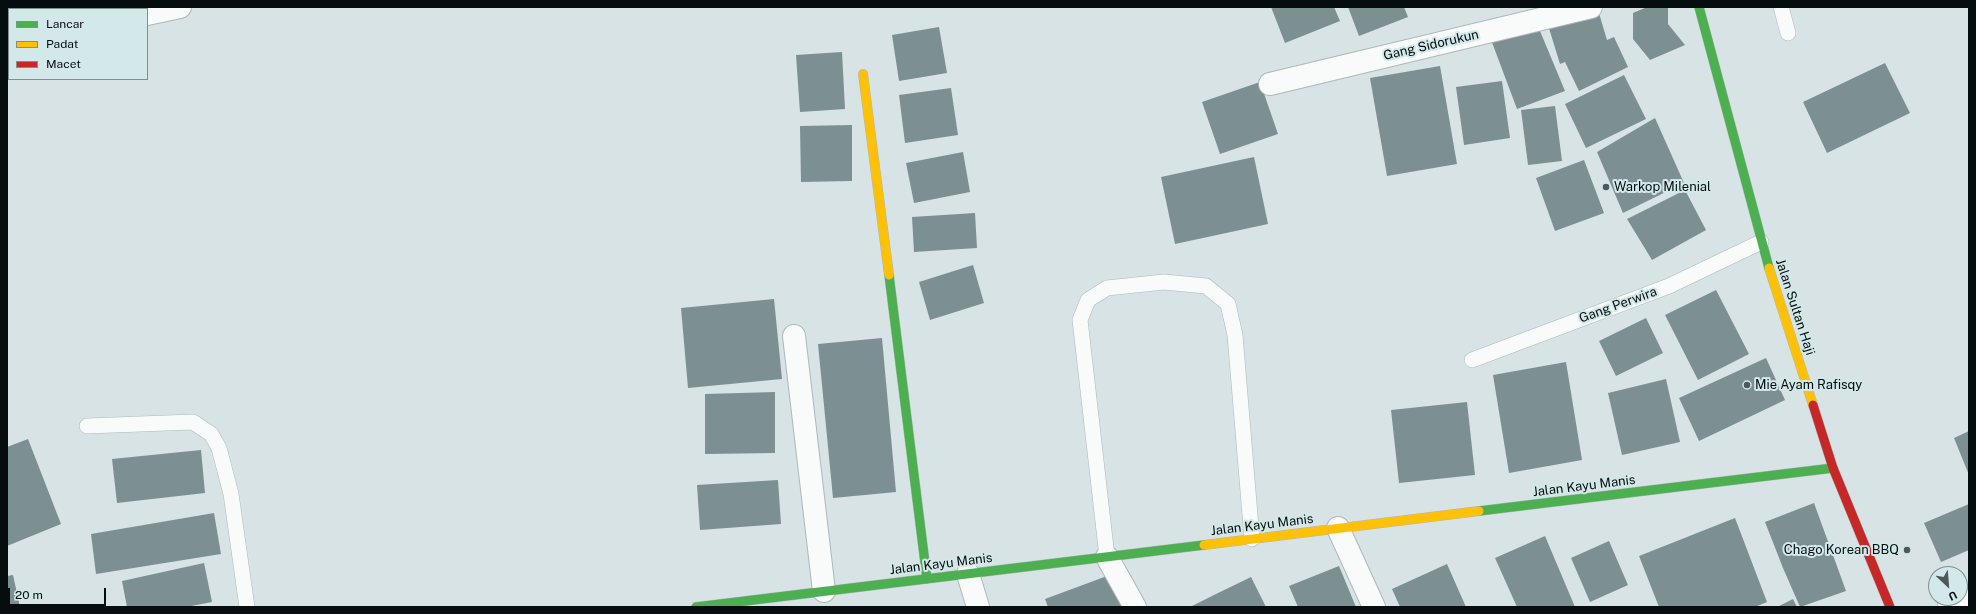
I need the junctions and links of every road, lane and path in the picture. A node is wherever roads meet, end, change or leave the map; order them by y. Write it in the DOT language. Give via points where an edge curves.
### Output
graph roads {
  1 [pos="180,7"];
  2 [pos="1592,7"];
  3 [pos="1699,7"];
  4 [pos="1781,7"];
  5 [pos="148,14"];
  6 [pos="1788,33"];
  7 [pos="863,74"];
  8 [pos="1270,84"];
  9 [pos="1761,242"];
  10 [pos="794,336"];
  11 [pos="1472,360"];
  12 [pos="87,426"];
  13 [pos="1832,468"];
  14 [pos="1338,528"];
  15 [pos="1252,539"];
  16 [pos="1107,557"];
  17 [pos="968,574"];
  18 [pos="927,579"];
  19 [pos="824,591"];
  20 [pos="1969,600"];
  21 [pos="247,607"];
  22 [pos="696,607"];
  23 [pos="978,607"];
  24 [pos="1135,607"];
  25 [pos="1374,607"];
  26 [pos="1890,607"];
  27 [pos="1949,607"];
  1 -- 5 [label="street"];
  2 -- 8 [label="street, Gang Sidorukun"];
  3 -- 9 [label="street, Jalan Sultan Haji"];
  4 -- 6 [label="lane"];
  7 -- 18 [label="street"];
  9 -- 11 [label="lane, Gang Perwira" via="1669,286"];
  9 -- 13 [label="street, Jalan Sultan Haji"];
  10 -- 19 [label="street"];
  12 -- 21 [label="lane" via="193,422 211,434 219,448 231,494"];
  13 -- 14 [label="street, Jalan Kayu Manis"];
  13 -- 26 [label="street, Jalan Sultan Haji"];
  14 -- 15 [label="street, Jalan Kayu Manis"];
  14 -- 25 [label="street"];
  15 -- 16 [label="street, Jalan Kayu Manis"];
  15 -- 16 [label="lane" via="1235,336 1228,304 1206,286 1164,282 1107,288 1088,300 1080,320"];
  16 -- 17 [label="street, Jalan Kayu Manis"];
  16 -- 24 [label="street"];
  17 -- 18 [label="street, Jalan Kayu Manis"];
  17 -- 23 [label="street"];
  18 -- 19 [label="street, Jalan Kayu Manis"];
  19 -- 22 [label="street, Jalan Kayu Manis"];
  20 -- 27 [label="street"];
}
